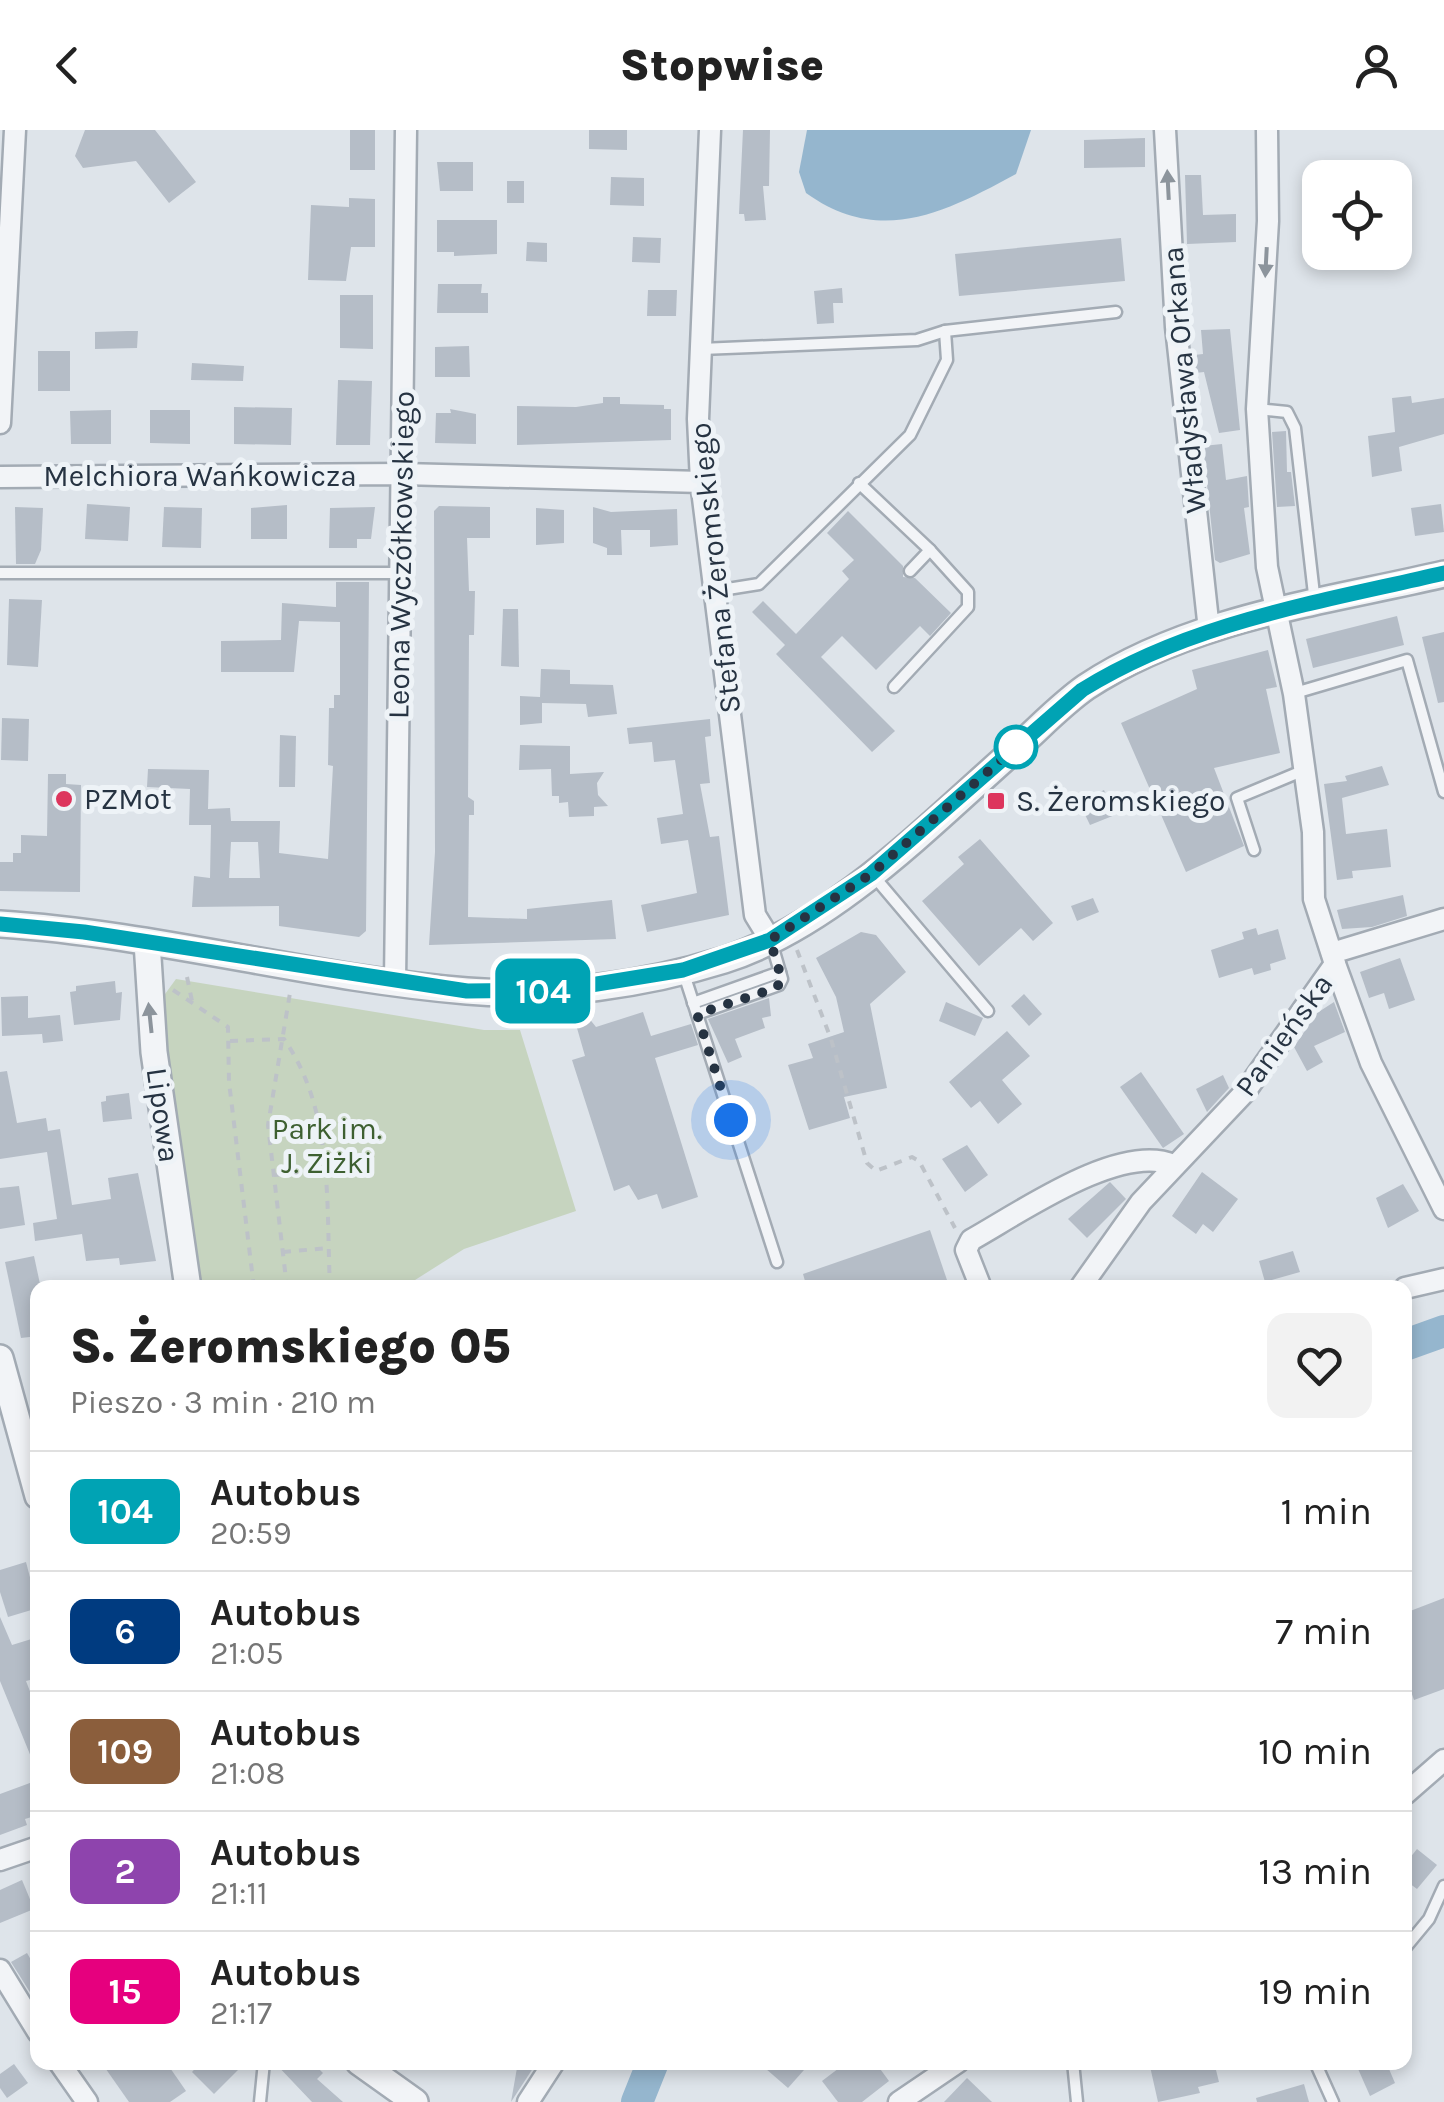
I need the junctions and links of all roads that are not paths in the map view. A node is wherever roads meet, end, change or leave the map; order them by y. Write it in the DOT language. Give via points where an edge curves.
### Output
graph roads {
  1 [pos="15,130"];
  2 [pos="406,130"];
  3 [pos="710,130"];
  4 [pos="1165,130"];
  5 [pos="1267,130"];
  6 [pos="1116,312"];
  7 [pos="944,331"];
  8 [pos="701,349"];
  9 [pos="1258,409"];
  10 [pos="0,424"];
  11 [pos="403,474"];
  12 [pos="0,477"];
  13 [pos="701,482"];
  14 [pos="860,483"];
  15 [pos="930,550"];
  16 [pos="910,570"];
  17 [pos="0,572"];
  18 [pos="398,574"];
  19 [pos="1444,574"];
  20 [pos="714,591"];
  21 [pos="1316,603"];
  22 [pos="1274,613"];
  23 [pos="1208,630"];
  24 [pos="894,686"];
  25 [pos="1294,694"];
  26 [pos="1302,771"];
  27 [pos="1444,792"];
  28 [pos="1254,850"];
  29 [pos="871,874"];
  30 [pos="1444,919"];
  31 [pos="0,924"];
  32 [pos="770,940"];
  33 [pos="147,942"];
  34 [pos="1333,958"];
  35 [pos="683,970"];
  36 [pos="395,981"];
  37 [pos="695,1008"];
  38 [pos="988,1012"];
  39 [pos="1173,1165"];
  40 [pos="1444,1209"];
  41 [pos="778,1262"];
  42 [pos="1444,1278"];
  43 [pos="187,1280"];
  44 [pos="978,1280"];
  45 [pos="1086,1280"];
  46 [pos="1412,1286"];
  47 [pos="0,1358"];
  48 [pos="30,1467"];
  49 [pos="1444,1760"];
  50 [pos="1412,1788"];
  51 [pos="30,1850"];
  52 [pos="0,1860"];
  53 [pos="1444,1886"];
  54 [pos="1412,1939"];
  55 [pos="0,1970"];
  56 [pos="30,2019"];
  57 [pos="65,2070"];
  58 [pos="263,2070"];
  59 [pos="370,2070"];
  60 [pos="549,2070"];
  61 [pos="946,2070"];
  62 [pos="1074,2070"];
  63 [pos="1319,2070"];
  64 [pos="87,2102"];
  65 [pos="260,2102"];
  66 [pos="415,2102"];
  67 [pos="528,2102"];
  68 [pos="899,2102"];
  69 [pos="1077,2102"];
  70 [pos="1333,2102"];
  1 -- 10 [label="street"];
  2 -- 11 [label="street, Leona Wyczółkowskiego"];
  3 -- 8 [label="street, Stefana Żeromskiego"];
  23 -- 4 [label="street, Władysława Orkana, one-way" via="1176,327"];
  5 -- 9 [label="street, one-way"];
  6 -- 7 [label="lane"];
  7 -- 8 [label="lane" via="916,340"];
  7 -- 14 [label="lane" via="947,360 924,413"];
  8 -- 13 [label="street, Stefana Żeromskiego"];
  9 -- 21 [label="lane" via="1286,412 1295,428"];
  9 -- 22 [label="street"];
  11 -- 12 [label="street, Melchiora Wańkowicza"];
  11 -- 13 [label="street, Melchiora Wańkowicza"];
  11 -- 18 [label="street, Leona Wyczółkowskiego"];
  13 -- 20 [label="street, Stefana Żeromskiego"];
  14 -- 15 [label="lane"];
  14 -- 20 [label="lane" via="759,584"];
  15 -- 16 [label="lane"];
  15 -- 24 [label="lane" via="968,592 968,607"];
  17 -- 18 [label="lane"];
  18 -- 36 [label="street, Leona Wyczółkowskiego"];
  19 -- 21 [label="street"];
  20 -- 32 [label="street, Stefana Żeromskiego" via="755,916"];
  21 -- 22 [label="street"];
  22 -- 23 [label="street"];
  22 -- 25 [label="street, Panieńska"];
  23 -- 29 [label="street" via="1082,690"];
  25 -- 26 [label="street, Panieńska"];
  25 -- 27 [label="lane" via="1408,660"];
  26 -- 28 [label="lane" via="1237,798"];
  26 -- 34 [label="street, Panieńska" via="1314,899"];
  29 -- 32 [label="street"];
  29 -- 38 [label="lane"];
  30 -- 34 [label="street"];
  31 -- 33 [label="street"];
  32 -- 35 [label="street"];
  32 -- 37 [label="lane" via="780,972"];
  33 -- 36 [label="street"];
  43 -- 33 [label="street, Lipowa, one-way" via="154,1052"];
  34 -- 39 [label="street, Panieńska" via="1245,1092"];
  34 -- 40 [label="street" via="1371,1063"];
  35 -- 36 [label="street" via="512,992"];
  35 -- 37 [label="lane"];
  37 -- 41 [label="lane"];
  39 -- 44 [label="street" via="1143,1160 1096,1172 971,1240 966,1250"];
  39 -- 45 [label="street, Panieńska"];
  42 -- 46 [label="street"];
  47 -- 48 [label="street"];
  49 -- 50 [label="street"];
  51 -- 52 [label="street"];
  53 -- 54 [label="lane"];
  55 -- 56 [label="street"];
  57 -- 64 [label="street"];
  58 -- 65 [label="lane"];
  59 -- 66 [label="street"];
  60 -- 67 [label="street"];
  61 -- 68 [label="street"];
  62 -- 69 [label="lane"];
  63 -- 70 [label="lane"];
}
